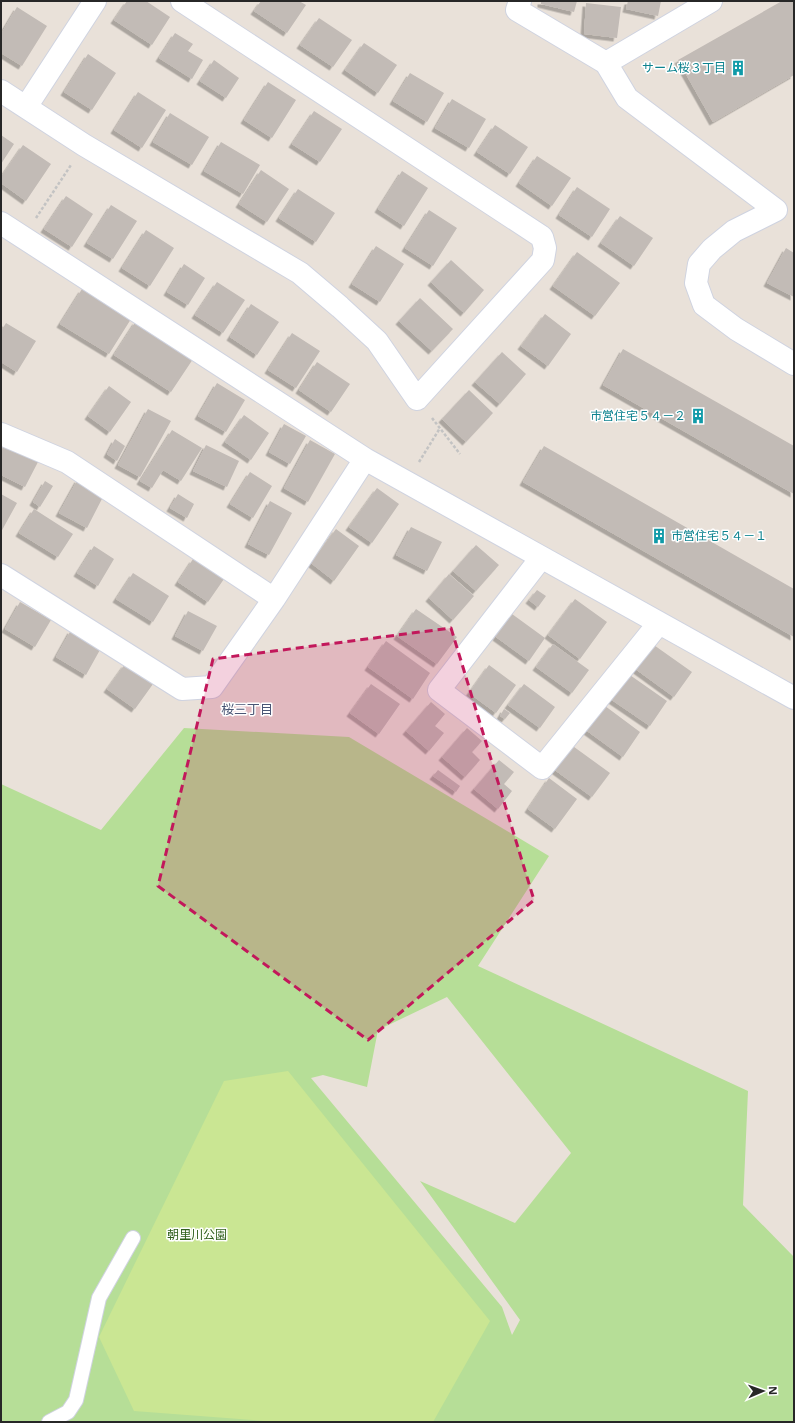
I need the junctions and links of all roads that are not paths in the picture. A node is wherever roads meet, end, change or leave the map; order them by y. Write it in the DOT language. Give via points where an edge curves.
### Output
graph roads {
  1 [pos="94,1"];
  2 [pos="182,1"];
  3 [pos="520,1"];
  4 [pos="711,1"];
  5 [pos="606,63"];
  6 [pos="1,91"];
  7 [pos="26,107"];
  8 [pos="1,223"];
  9 [pos="794,364"];
  10 [pos="1,434"];
  11 [pos="364,459"];
  12 [pos="541,558"];
  13 [pos="1,574"];
  14 [pos="274,599"];
  15 [pos="659,623"];
  16 [pos="794,698"];
  17 [pos="133,1238"];
  18 [pos="49,1422"];
  1 -- 7 [label="street"];
  2 -- 7 [label="street" via="542,237 545,248 543,260 417,399 377,341 300,273 84,145"];
  3 -- 5 [label="street" via="517,10"];
  4 -- 5 [label="street"];
  5 -- 9 [label="street" via="627,98 776,210 734,231 712,249 699,264 696,283 704,305 736,329"];
  6 -- 7 [label="street"];
  8 -- 11 [label="street"];
  10 -- 14 [label="street" via="67,462"];
  11 -- 12 [label="street"];
  11 -- 14 [label="street"];
  12 -- 15 [label="street"];
  12 -- 15 [label="street" via="439,690 542,768"];
  13 -- 14 [label="street" via="182,689 212,687"];
  15 -- 16 [label="street"];
  17 -- 18 [label="lane" via="99,1298 76,1400 68,1412"];
}
